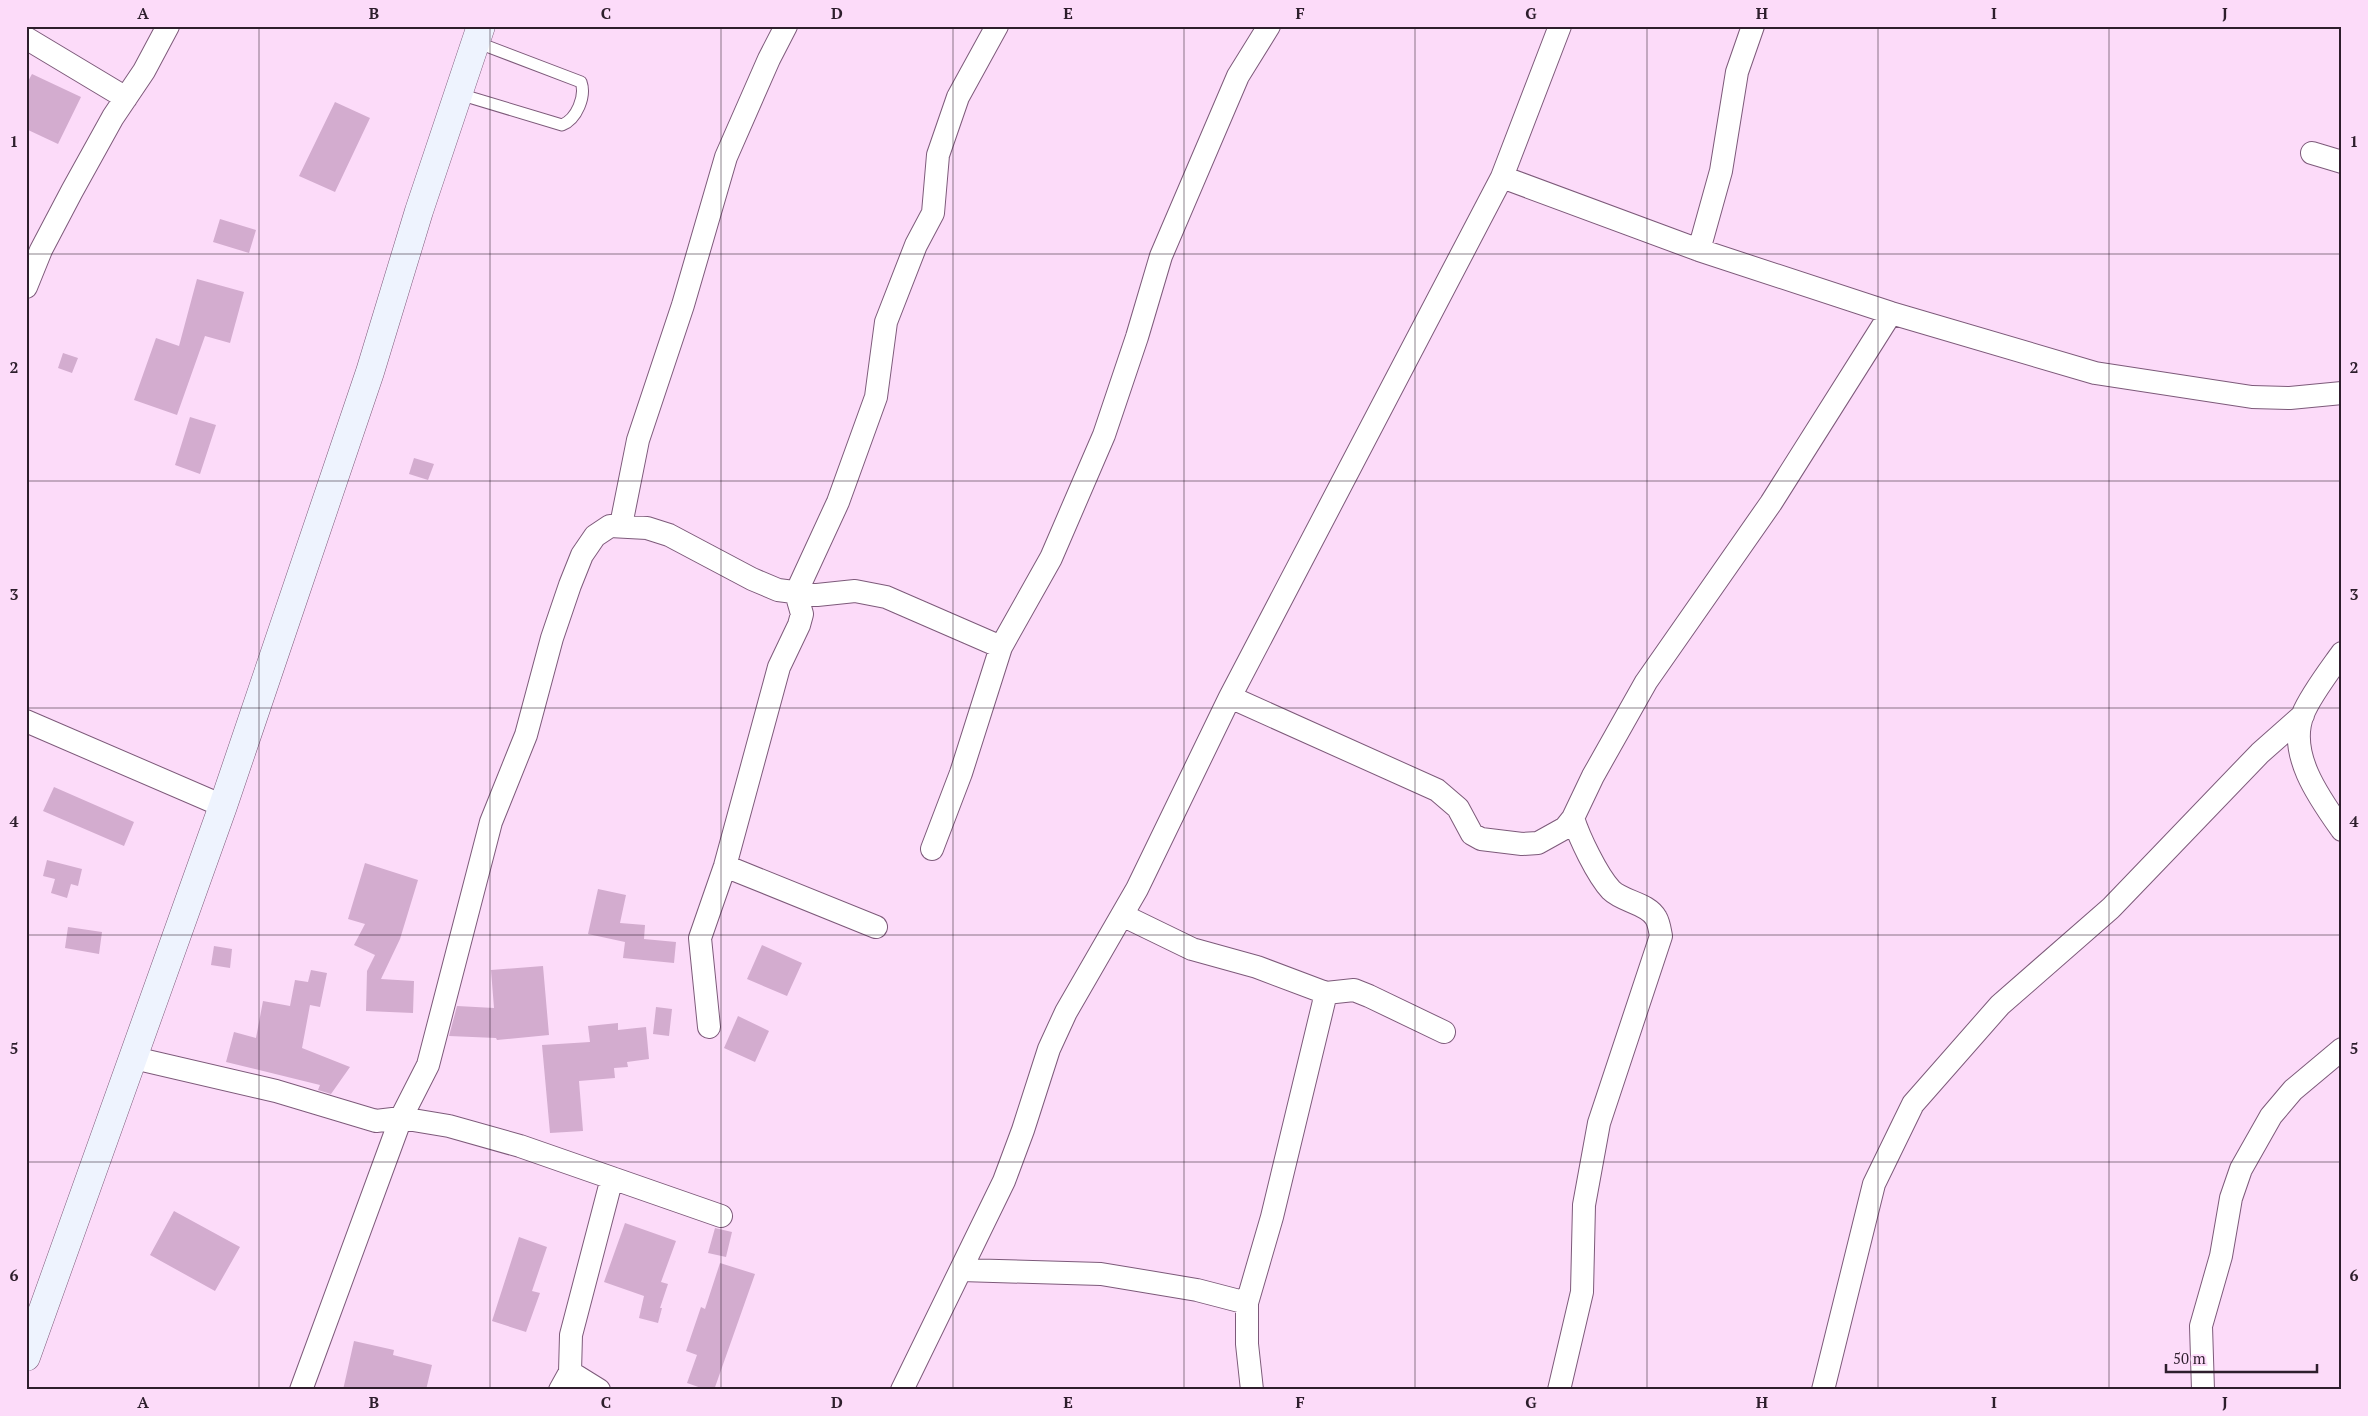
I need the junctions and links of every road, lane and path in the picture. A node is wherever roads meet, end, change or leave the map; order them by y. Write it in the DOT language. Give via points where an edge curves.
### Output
graph roads {
  1 [pos="168,26"];
  2 [pos="786,26"];
  3 [pos="996,26"];
  4 [pos="1268,26"];
  5 [pos="1560,26"];
  6 [pos="1753,26"];
  7 [pos="478,34"];
  8 [pos="26,38"];
  9 [pos="457,94"];
  10 [pos="126,98"];
  11 [pos="2312,153"];
  12 [pos="2342,162"];
  13 [pos="1502,177"];
  14 [pos="1699,250"];
  15 [pos="26,286"];
  16 [pos="1891,313"];
  17 [pos="2342,393"];
  18 [pos="621,525"];
  19 [pos="796,593"];
  20 [pos="1001,648"];
  21 [pos="2342,652"];
  22 [pos="1230,697"];
  23 [pos="2303,715"];
  24 [pos="26,720"];
  25 [pos="222,806"];
  26 [pos="1573,818"];
  27 [pos="2342,830"];
  28 [pos="932,849"];
  29 [pos="725,866"];
  30 [pos="1122,915"];
  31 [pos="876,927"];
  32 [pos="1326,993"];
  33 [pos="709,1027"];
  34 [pos="1444,1032"];
  35 [pos="2342,1049"];
  36 [pos="134,1058"];
  37 [pos="401,1118"];
  38 [pos="612,1178"];
  39 [pos="721,1216"];
  40 [pos="961,1270"];
  41 [pos="1247,1303"];
  42 [pos="26,1357"];
  43 [pos="565,1381"];
  44 [pos="301,1390"];
  45 [pos="599,1390"];
  46 [pos="902,1390"];
  47 [pos="1252,1390"];
  48 [pos="1560,1390"];
  49 [pos="1822,1390"];
  50 [pos="2204,1390"];
  1 -- 10 [label="street"];
  2 -- 18 [label="street" via="726,157 683,305 638,440"];
  3 -- 19 [label="street" via="958,97 938,155 932,213 886,322 876,397 838,502"];
  4 -- 20 [label="street" via="1234,84 1161,256 1104,435 1051,558"];
  5 -- 13 [label="street"];
  6 -- 14 [label="street" via="1737,72 1721,171"];
  7 -- 9 [label="main road"];
  7 -- 9 [label="lane" via="581,82 581,101 574,115 562,125"];
  8 -- 10 [label="street"];
  9 -- 25 [label="main road" via="370,372"];
  10 -- 15 [label="street" via="41,250"];
  11 -- 12 [label="street"];
  13 -- 14 [label="street"];
  13 -- 22 [label="street"];
  14 -- 16 [label="street"];
  16 -- 17 [label="street" via="2094,373 2252,397 2290,398"];
  16 -- 26 [label="street" via="1771,503 1646,682"];
  18 -- 19 [label="street" via="669,535 752,580"];
  18 -- 37 [label="street" via="610,526 595,536 582,555 570,585 526,735 491,822 428,1065"];
  19 -- 20 [label="street" via="830,595 855,591 886,597"];
  19 -- 29 [label="street" via="801,620 779,667"];
  20 -- 28 [label="street" via="961,773"];
  21 -- 23 [label="street"];
  22 -- 26 [label="street" via="1437,790 1458,808 1472,834 1481,839 1538,843 1565,828"];
  22 -- 30 [label="street"];
  23 -- 27 [label="street" via="2299,740 2303,759 2312,784"];
  23 -- 49 [label="street" via="2260,753 2111,908 2000,1006 1913,1104 1874,1184"];
  24 -- 25 [label="street"];
  25 -- 36 [label="main road"];
  26 -- 48 [label="street" via="1581,841 1610,889 1652,913 1661,936 1599,1123 1584,1205 1582,1292"];
  29 -- 31 [label="street"];
  29 -- 33 [label="street" via="700,938"];
  30 -- 32 [label="street" via="1192,949"];
  30 -- 40 [label="street" via="1066,1012 1049,1049 1004,1181"];
  32 -- 34 [label="street" via="1354,990"];
  32 -- 41 [label="street" via="1272,1217"];
  35 -- 50 [label="street" via="2293,1090 2271,1116 2241,1169 2231,1198 2221,1256 2201,1326"];
  36 -- 37 [label="street" via="276,1091 376,1121"];
  36 -- 42 [label="main road"];
  37 -- 38 [label="street" via="449,1126 511,1143"];
  37 -- 44 [label="street"];
  38 -- 39 [label="street"];
  38 -- 43 [label="street" via="571,1335"];
  40 -- 41 [label="street" via="1101,1274 1197,1290"];
  40 -- 46 [label="street"];
  41 -- 47 [label="street"];
  43 -- 45 [label="street"];
}
